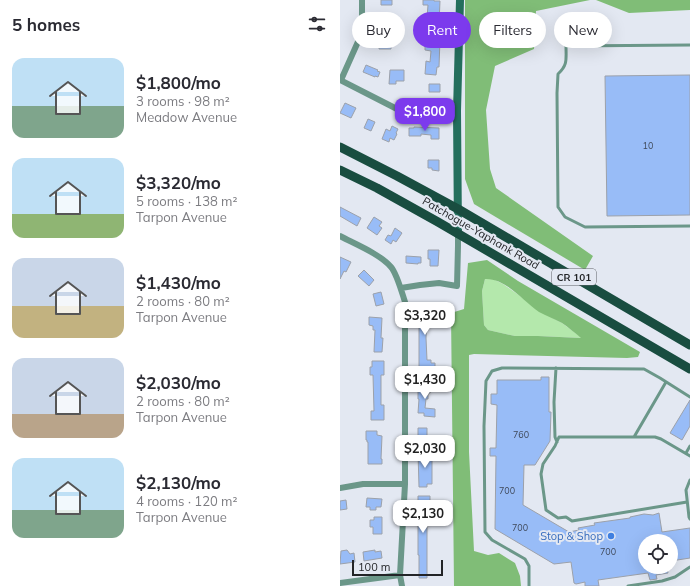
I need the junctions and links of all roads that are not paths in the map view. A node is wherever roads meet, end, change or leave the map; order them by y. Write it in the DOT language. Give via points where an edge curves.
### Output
graph roads {
  1 [pos="362,0"];
  2 [pos="460,0"];
  3 [pos="690,45"];
  4 [pos="340,80"];
  5 [pos="457,112"];
  6 [pos="340,147"];
  7 [pos="340,170"];
  8 [pos="458,210"];
  9 [pos="690,226"];
  10 [pos="458,234"];
  11 [pos="340,236"];
  12 [pos="401,288"];
  13 [pos="690,345"];
  14 [pos="556,368"];
  15 [pos="690,370"];
  16 [pos="666,382"];
  17 [pos="690,397"];
  18 [pos="634,437"];
  19 [pos="557,442"];
  20 [pos="690,446"];
  21 [pos="686,453"];
  22 [pos="690,456"];
  23 [pos="690,480"];
  24 [pos="405,484"];
  25 [pos="340,488"];
  26 [pos="687,502"];
  27 [pos="690,519"];
  28 [pos="690,567"];
  29 [pos="400,575"];
  30 [pos="340,583"];
  31 [pos="402,586"];
  32 [pos="529,586"];
  33 [pos="628,586"];
  1 -- 4 [label="street" via="361,35"];
  2 -- 5 [label="street"];
  3 -- 9 [label="lane" via="566,46 564,68 558,74 557,93 558,207 565,217 585,227"];
  4 -- 5 [label="street" via="396,109 432,113"];
  5 -- 8 [label="street"];
  6 -- 8 [label="main road, Patchogue-Yaphank Road / CR 101"];
  7 -- 10 [label="main road, Patchogue-Yaphank Road / CR 101" via="407,204"];
  8 -- 10 [label="street"];
  8 -- 13 [label="main road, Patchogue-Yaphank Road / CR 101"];
  10 -- 12 [label="street" via="457,286 439,283"];
  10 -- 15 [label="main road, Patchogue-Yaphank Road / CR 101"];
  11 -- 12 [label="street" via="383,260 392,268"];
  12 -- 24 [label="street" via="405,302"];
  14 -- 16 [label="lane" via="644,369"];
  14 -- 19 [label="lane" via="554,402"];
  14 -- 32 [label="lane" via="502,368 492,371 486,381 485,532 492,540 525,559 529,566"];
  16 -- 17 [label="lane"];
  16 -- 18 [label="lane"];
  18 -- 19 [label="lane" via="559,437"];
  18 -- 21 [label="lane" via="655,437"];
  19 -- 26 [label="lane" via="543,464 541,474 546,510 558,518 582,520"];
  20 -- 21 [label="lane"];
  21 -- 22 [label="lane"];
  23 -- 26 [label="lane" via="686,490"];
  24 -- 25 [label="street" via="363,484"];
  24 -- 29 [label="street"];
  26 -- 27 [label="lane"];
  28 -- 33 [label="lane" via="676,577"];
  29 -- 30 [label="street"];
  29 -- 31 [label="street"];
}
